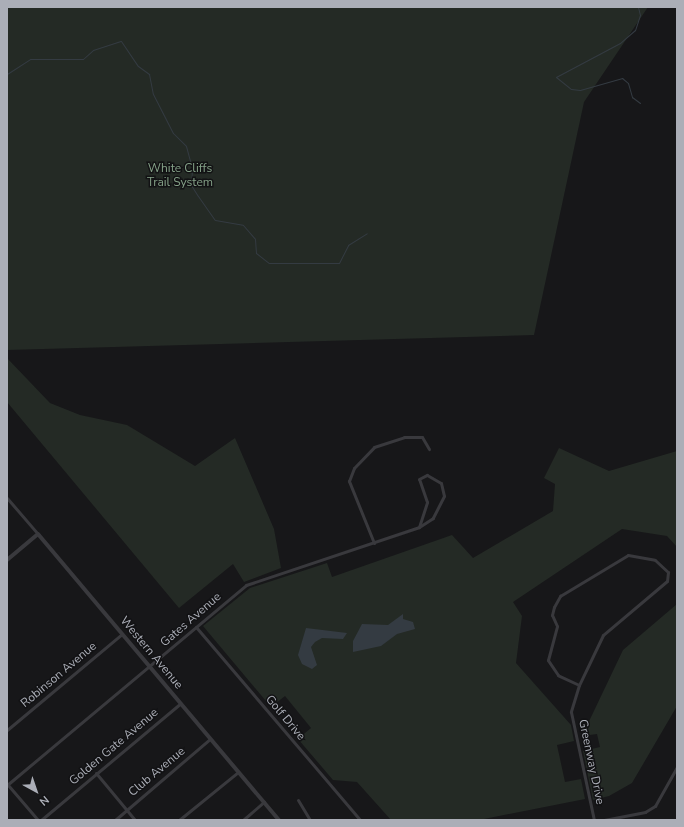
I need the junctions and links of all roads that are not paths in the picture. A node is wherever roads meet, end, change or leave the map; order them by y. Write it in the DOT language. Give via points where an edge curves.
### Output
graph roads {
  1 [pos="429,449"];
  2 [pos="7,498"];
  3 [pos="419,527"];
  4 [pos="38,534"];
  5 [pos="374,543"];
  6 [pos="7,560"];
  7 [pos="196,627"];
  8 [pos="122,634"];
  9 [pos="149,667"];
  10 [pos="579,686"];
  11 [pos="181,704"];
  12 [pos="7,730"];
  13 [pos="210,738"];
  14 [pos="677,767"];
  15 [pos="238,772"];
  16 [pos="96,773"];
  17 [pos="7,785"];
  18 [pos="298,800"];
  19 [pos="264,802"];
  20 [pos="127,810"];
  21 [pos="39,820"];
  22 [pos="115,820"];
  23 [pos="135,820"];
  24 [pos="179,820"];
  25 [pos="243,820"];
  26 [pos="279,820"];
  27 [pos="310,820"];
  28 [pos="360,820"];
  29 [pos="594,820"];
  30 [pos="604,820"];
  1 -- 5 [label="street" via="422,437 414,435 374,447 354,468 349,481"];
  2 -- 4 [label="street, Western Avenue"];
  3 -- 3 [label="street, Gates Avenue" via="427,502 419,479 427,475 441,483 444,496 433,518"];
  3 -- 5 [label="street, Gates Avenue"];
  4 -- 6 [label="street"];
  4 -- 8 [label="street, Western Avenue"];
  5 -- 7 [label="street, Gates Avenue" via="246,585"];
  7 -- 9 [label="street, Gates Avenue"];
  7 -- 28 [label="street, Golf Drive"];
  8 -- 9 [label="street, Western Avenue"];
  8 -- 12 [label="street, Robinson Avenue"];
  9 -- 11 [label="street, Western Avenue"];
  9 -- 17 [label="street, Gates Avenue"];
  10 -- 10 [label="street, Greenway Drive" via="558,675 548,660 557,626 552,615 560,596 628,555 654,560 668,572 667,581 603,635"];
  10 -- 29 [label="street, Greenway Drive" via="571,712"];
  11 -- 13 [label="street, Western Avenue"];
  11 -- 16 [label="street, Golden Gate Avenue"];
  13 -- 15 [label="street, Western Avenue"];
  13 -- 20 [label="street, Club Avenue"];
  14 -- 30 [label="street" via="655,806 645,812"];
  15 -- 19 [label="street, Western Avenue"];
  15 -- 24 [label="street"];
  16 -- 20 [label="street"];
  16 -- 21 [label="street, Golden Gate Avenue"];
  17 -- 21 [label="street"];
  18 -- 27 [label="street"];
  19 -- 25 [label="street"];
  19 -- 26 [label="street, Western Avenue"];
  20 -- 22 [label="street, Club Avenue"];
  20 -- 23 [label="street"];
}
